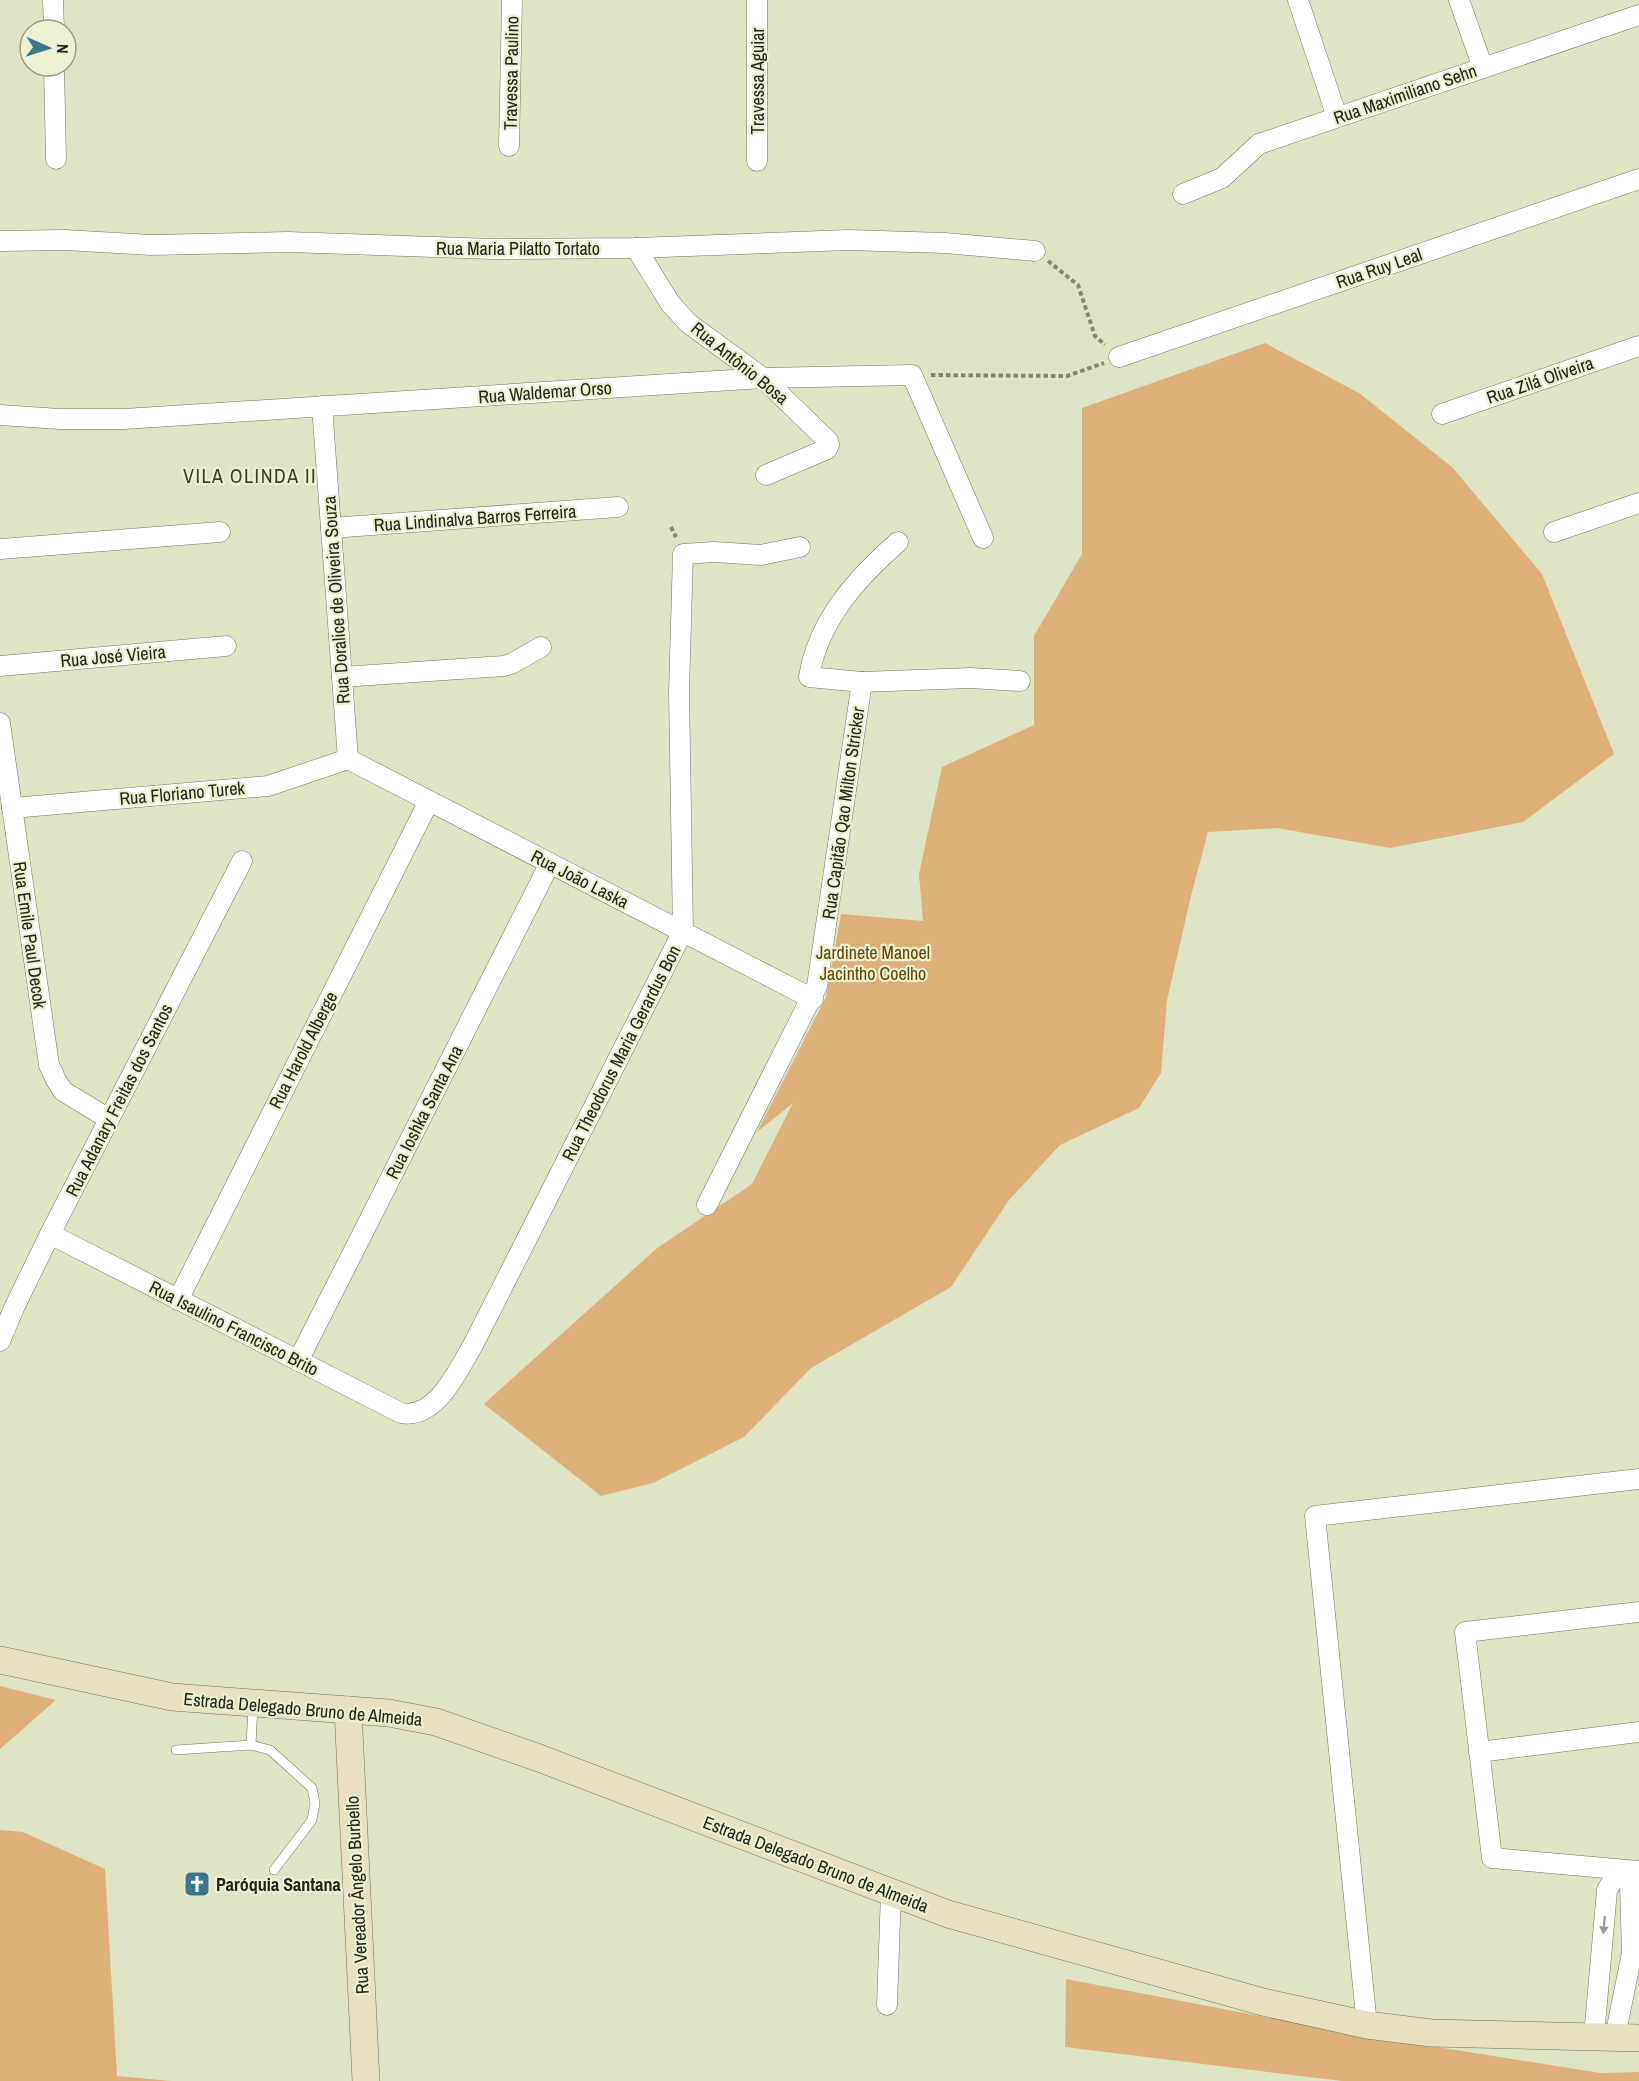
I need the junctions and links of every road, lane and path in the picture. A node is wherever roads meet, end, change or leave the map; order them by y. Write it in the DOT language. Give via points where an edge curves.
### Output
graph roads {
  1 [pos="53,0"];
  2 [pos="512,0"];
  3 [pos="757,0"];
  4 [pos="1298,0"];
  5 [pos="1460,0"];
  6 [pos="1639,15"];
  7 [pos="54,18"];
  8 [pos="1483,68"];
  9 [pos="54,78"];
  10 [pos="1337,117"];
  11 [pos="509,146"];
  12 [pos="56,159"];
  13 [pos="757,161"];
  14 [pos="1639,179"];
  15 [pos="1183,194"];
  16 [pos="0,241"];
  17 [pos="636,248"];
  18 [pos="1035,251"];
  19 [pos="1095,336"];
  20 [pos="1639,346"];
  21 [pos="1119,357"];
  22 [pos="912,375"];
  23 [pos="764,378"];
  24 [pos="322,406"];
  25 [pos="1442,414"];
  26 [pos="0,415"];
  27 [pos="766,476"];
  28 [pos="618,507"];
  29 [pos="1637,509"];
  30 [pos="331,528"];
  31 [pos="220,532"];
  32 [pos="1554,532"];
  33 [pos="983,538"];
  34 [pos="898,542"];
  35 [pos="800,546"];
  36 [pos="0,549"];
  37 [pos="226,646"];
  38 [pos="541,647"];
  39 [pos="0,666"];
  40 [pos="342,677"];
  41 [pos="1020,681"];
  42 [pos="862,682"];
  43 [pos="0,723"];
  44 [pos="348,759"];
  45 [pos="429,801"];
  46 [pos="12,808"];
  47 [pos="242,861"];
  48 [pos="550,863"];
  49 [pos="683,932"];
  50 [pos="813,999"];
  51 [pos="109,1119"];
  52 [pos="707,1205"];
  53 [pos="50,1234"];
  54 [pos="178,1300"];
  55 [pos="0,1341"];
  56 [pos="297,1361"];
  57 [pos="419,1413"];
  58 [pos="1639,1479"];
  59 [pos="1639,1612"];
  60 [pos="0,1660"];
  61 [pos="253,1704"];
  62 [pos="348,1710"];
  63 [pos="1639,1732"];
  64 [pos="251,1745"];
  65 [pos="176,1750"];
  66 [pos="1479,1752"];
  67 [pos="274,1870"];
  68 [pos="1619,1870"];
  69 [pos="1639,1871"];
  70 [pos="891,1893"];
  71 [pos="887,2005"];
  72 [pos="1367,2025"];
  73 [pos="1616,2037"];
  74 [pos="366,2081"];
  1 -- 7 [label="street"];
  2 -- 11 [label="street, Travessa Paulino"];
  3 -- 13 [label="street, Travessa Aguiar"];
  4 -- 10 [label="street"];
  5 -- 8 [label="street"];
  6 -- 8 [label="street, Rua Maximiliano Sehn"];
  8 -- 10 [label="street, Rua Maximiliano Sehn"];
  9 -- 12 [label="street"];
  10 -- 15 [label="street, Rua Maximiliano Sehn" via="1259,144 1222,178"];
  14 -- 21 [label="street, Rua Ruy Leal"];
  16 -- 17 [label="street, Rua Maria Pilatto Tortato"];
  17 -- 18 [label="street, Rua Maria Pilatto Tortato" via="858,240"];
  17 -- 23 [label="street, Rua Antônio Bosa" via="670,303 688,323"];
  18 -- 19 [label="path" via="1078,285"];
  20 -- 25 [label="street, Rua Zilá Oliveira"];
  21 -- 22 [label="path" via="1067,376"];
  22 -- 23 [label="street, Rua Waldemar Orso"];
  22 -- 33 [label="street"];
  23 -- 24 [label="street, Rua Waldemar Orso"];
  23 -- 27 [label="street, Rua Antônio Bosa" via="829,445"];
  24 -- 26 [label="street, Rua Waldemar Orso" via="96,420"];
  24 -- 30 [label="street, Rua Doralice de Oliveira Souza"];
  28 -- 30 [label="street, Rua Lindinalva Barros Ferreira"];
  29 -- 32 [label="street"];
  30 -- 40 [label="street, Rua Doralice de Oliveira Souza"];
  31 -- 36 [label="street"];
  34 -- 42 [label="street" via="875,562 839,606 811,662 808,677"];
  35 -- 49 [label="street, Rua Theodorus Maria Gerardus Bon" via="761,555 683,554 679,692"];
  37 -- 39 [label="street, Rua José Vieira"];
  38 -- 40 [label="street" via="504,666"];
  40 -- 44 [label="street, Rua Doralice de Oliveira Souza"];
  41 -- 42 [label="street" via="970,678"];
  42 -- 50 [label="street, Rua Capitão Qao Milton Stricker" via="820,976"];
  43 -- 46 [label="street, Rua Emile Paul Decok"];
  44 -- 45 [label="street, Rua João Laska"];
  44 -- 46 [label="street, Rua Floriano Turek" via="268,786"];
  45 -- 48 [label="street, Rua João Laska"];
  45 -- 54 [label="street, Rua Harold Alberge"];
  46 -- 51 [label="street, Rua Emile Paul Decok" via="49,1065 63,1091"];
  47 -- 51 [label="street, Rua Adanary Freitas dos Santos"];
  48 -- 49 [label="street, Rua João Laska"];
  48 -- 56 [label="street, Rua Ioshka Santa Ana"];
  49 -- 50 [label="street, Rua João Laska"];
  49 -- 57 [label="street, Rua Theodorus Maria Gerardus Bon" via="473,1345 440,1395"];
  50 -- 52 [label="street, Rua Capitão Qao Milton Stricker"];
  51 -- 53 [label="street, Rua Adanary Freitas dos Santos"];
  53 -- 54 [label="street, Rua Isaulino Francisco Brito"];
  53 -- 55 [label="street, Rua Adanary Freitas dos Santos"];
  54 -- 56 [label="street, Rua Isaulino Francisco Brito"];
  56 -- 57 [label="street, Rua Isaulino Francisco Brito" via="401,1413"];
  58 -- 72 [label="street" via="1315,1516"];
  59 -- 66 [label="street" via="1465,1632"];
  60 -- 61 [label="main road, Estrada Delegado Bruno de Almeida" via="172,1697"];
  61 -- 62 [label="main road, Estrada Delegado Bruno de Almeida"];
  61 -- 64 [label="lane"];
  62 -- 70 [label="main road, Estrada Delegado Bruno de Almeida" via="411,1717 460,1729"];
  62 -- 74 [label="main road, Rua Vereador Ângelo Burbello"];
  63 -- 66 [label="street"];
  64 -- 65 [label="lane"];
  64 -- 67 [label="lane" via="270,1750 312,1788 315,1803 312,1820"];
  66 -- 68 [label="street" via="1492,1858"];
  68 -- 69 [label="street"];
  68 -- 73 [label="street, one-way" via="1607,1890"];
  68 -- 73 [label="street" via="1630,1885 1632,1953"];
  70 -- 71 [label="street"];
  70 -- 72 [label="main road, Estrada Delegado Bruno de Almeida" via="948,1914 1083,1953 1263,2002"];
  72 -- 73 [label="main road, Estrada Delegado Bruno de Almeida" via="1431,2033"];
}
